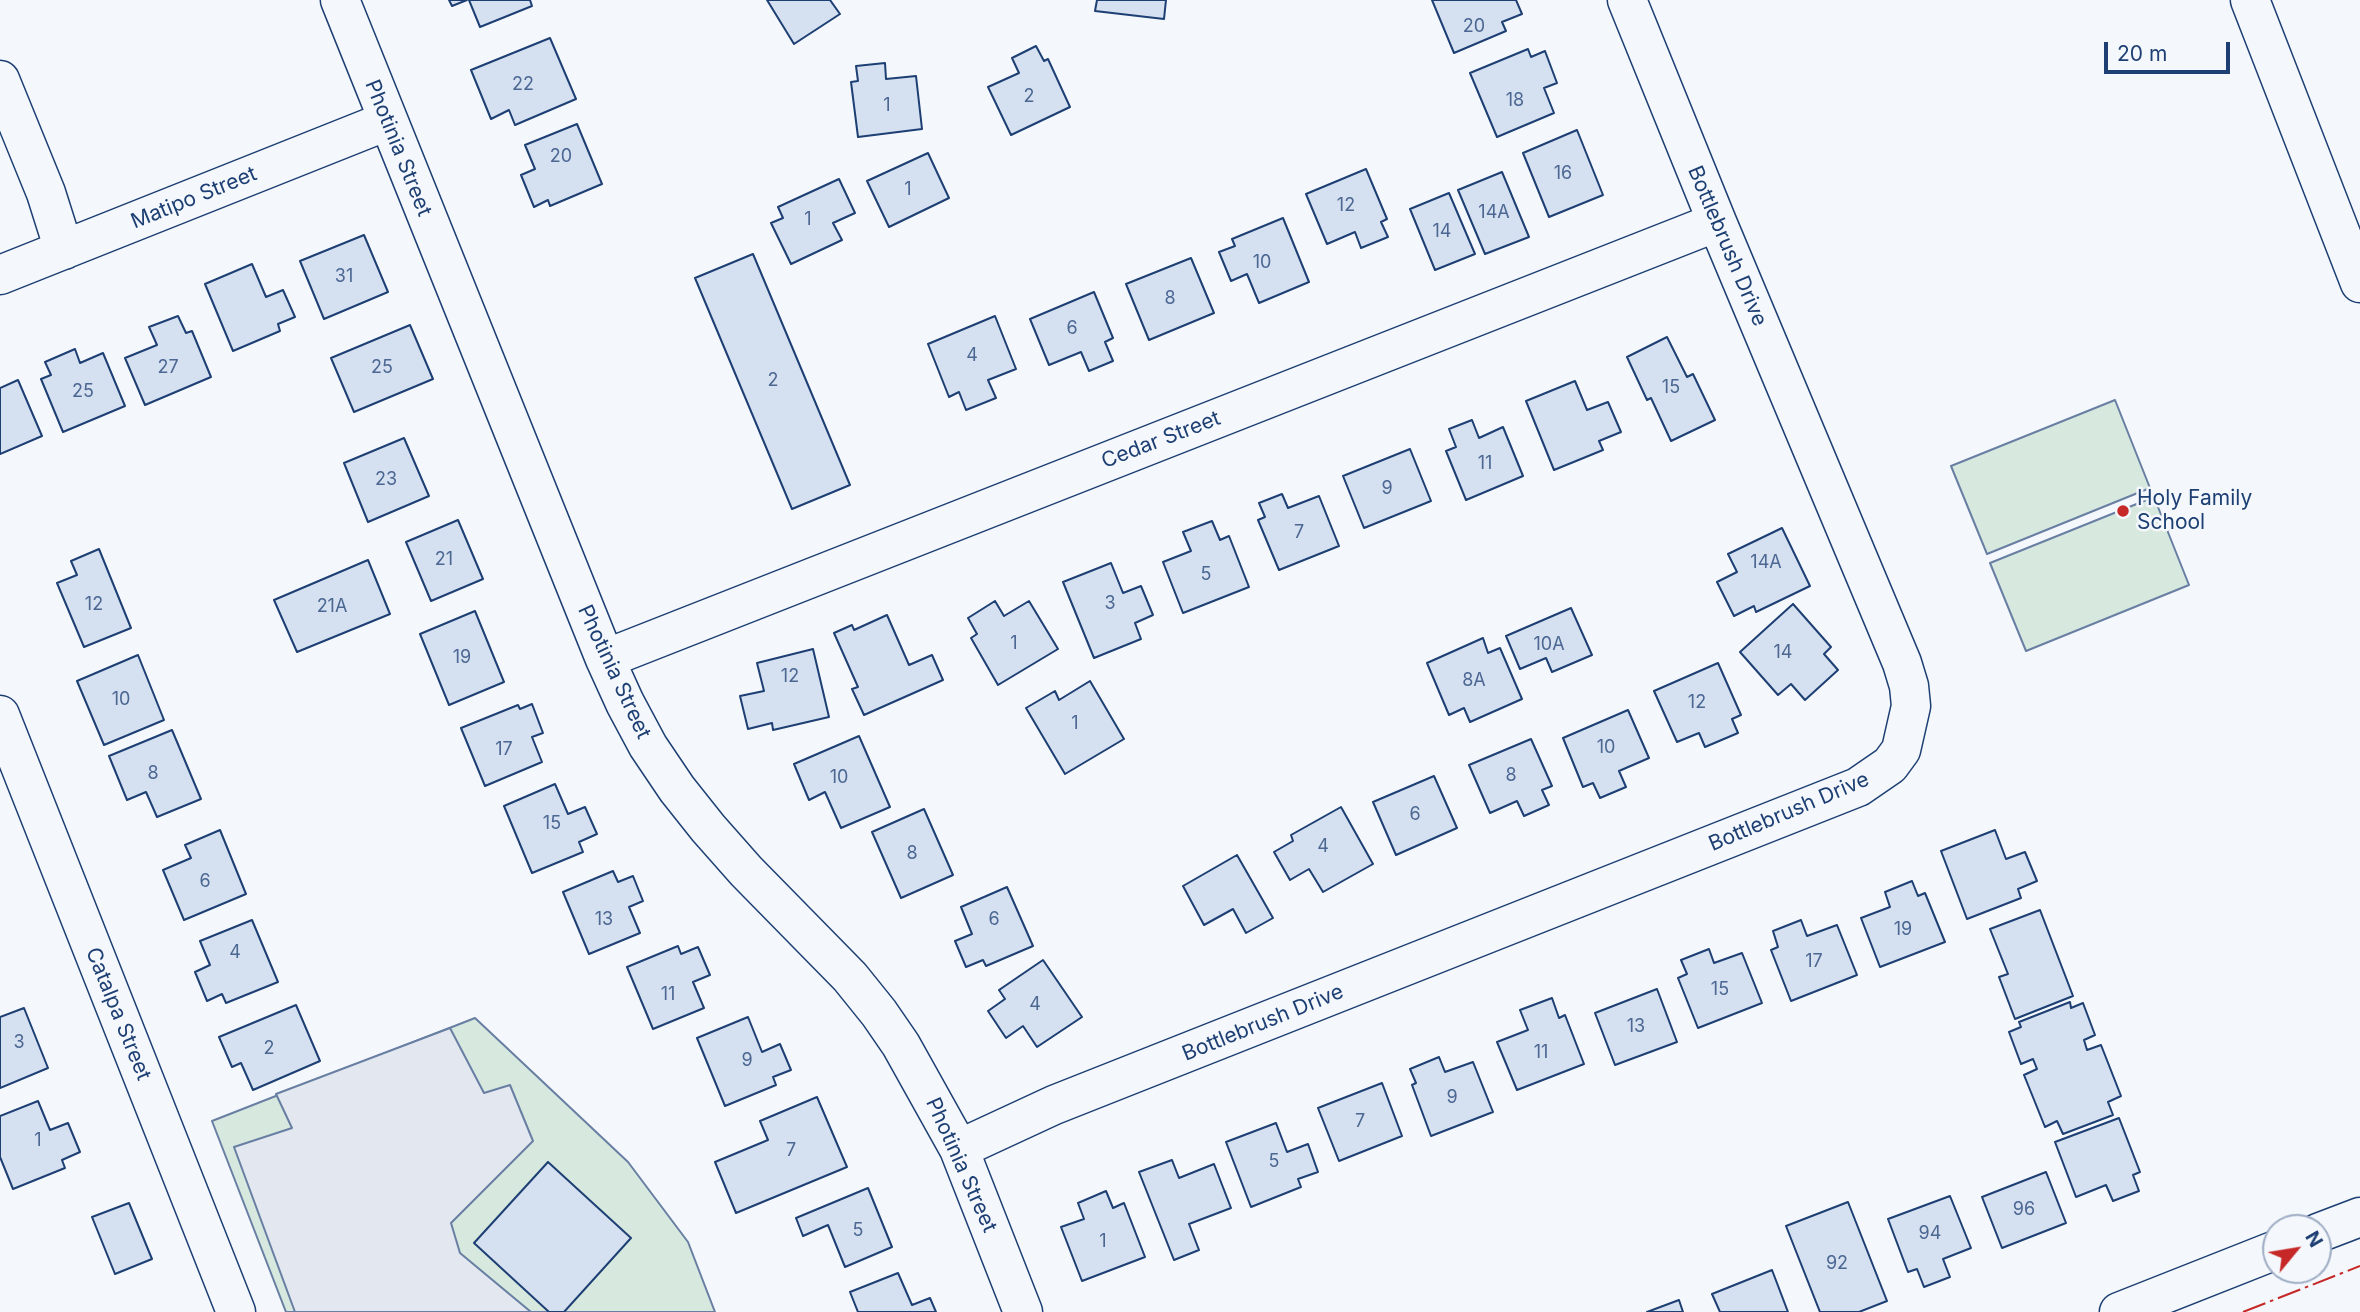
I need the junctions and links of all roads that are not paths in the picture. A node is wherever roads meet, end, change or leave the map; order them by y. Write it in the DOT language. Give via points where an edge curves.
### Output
graph roads {
  1 [pos="340,0"];
  2 [pos="1627,0"];
  3 [pos="2250,0"];
  4 [pos="0,80"];
  5 [pos="387,121"];
  6 [pos="1717,222"];
  7 [pos="64,250"];
  8 [pos="0,275"];
  9 [pos="2360,283"];
  10 [pos="605,659"];
  11 [pos="0,715"];
  12 [pos="959,1149"];
  13 [pos="2360,1217"];
  14 [pos="2332,1228"];
  15 [pos="2262,1256"];
  16 [pos="236,1312"];
  17 [pos="1023,1312"];
  18 [pos="2119,1312"];
  1 -- 5 [label="street, Photinia Street"];
  2 -- 6 [label="street, Bottlebrush Drive"];
  3 -- 9 [label="street"];
  4 -- 7 [label="street"];
  5 -- 7 [label="street, Matipo Street"];
  5 -- 10 [label="street, Photinia Street"];
  6 -- 10 [label="street, Cedar Street"];
  6 -- 12 [label="street, Bottlebrush Drive" via="1902,663 1911,706 1901,750 1890,765 1858,787 1054,1105"];
  7 -- 8 [label="street, Matipo Street"];
  10 -- 12 [label="street, Photinia Street" via="648,746 677,789 746,872 879,1013"];
  11 -- 16 [label="street, Catalpa Street"];
  12 -- 17 [label="street, Photinia Street"];
  13 -- 14 [label="street"];
  15 -- 18 [label="street"];
}
